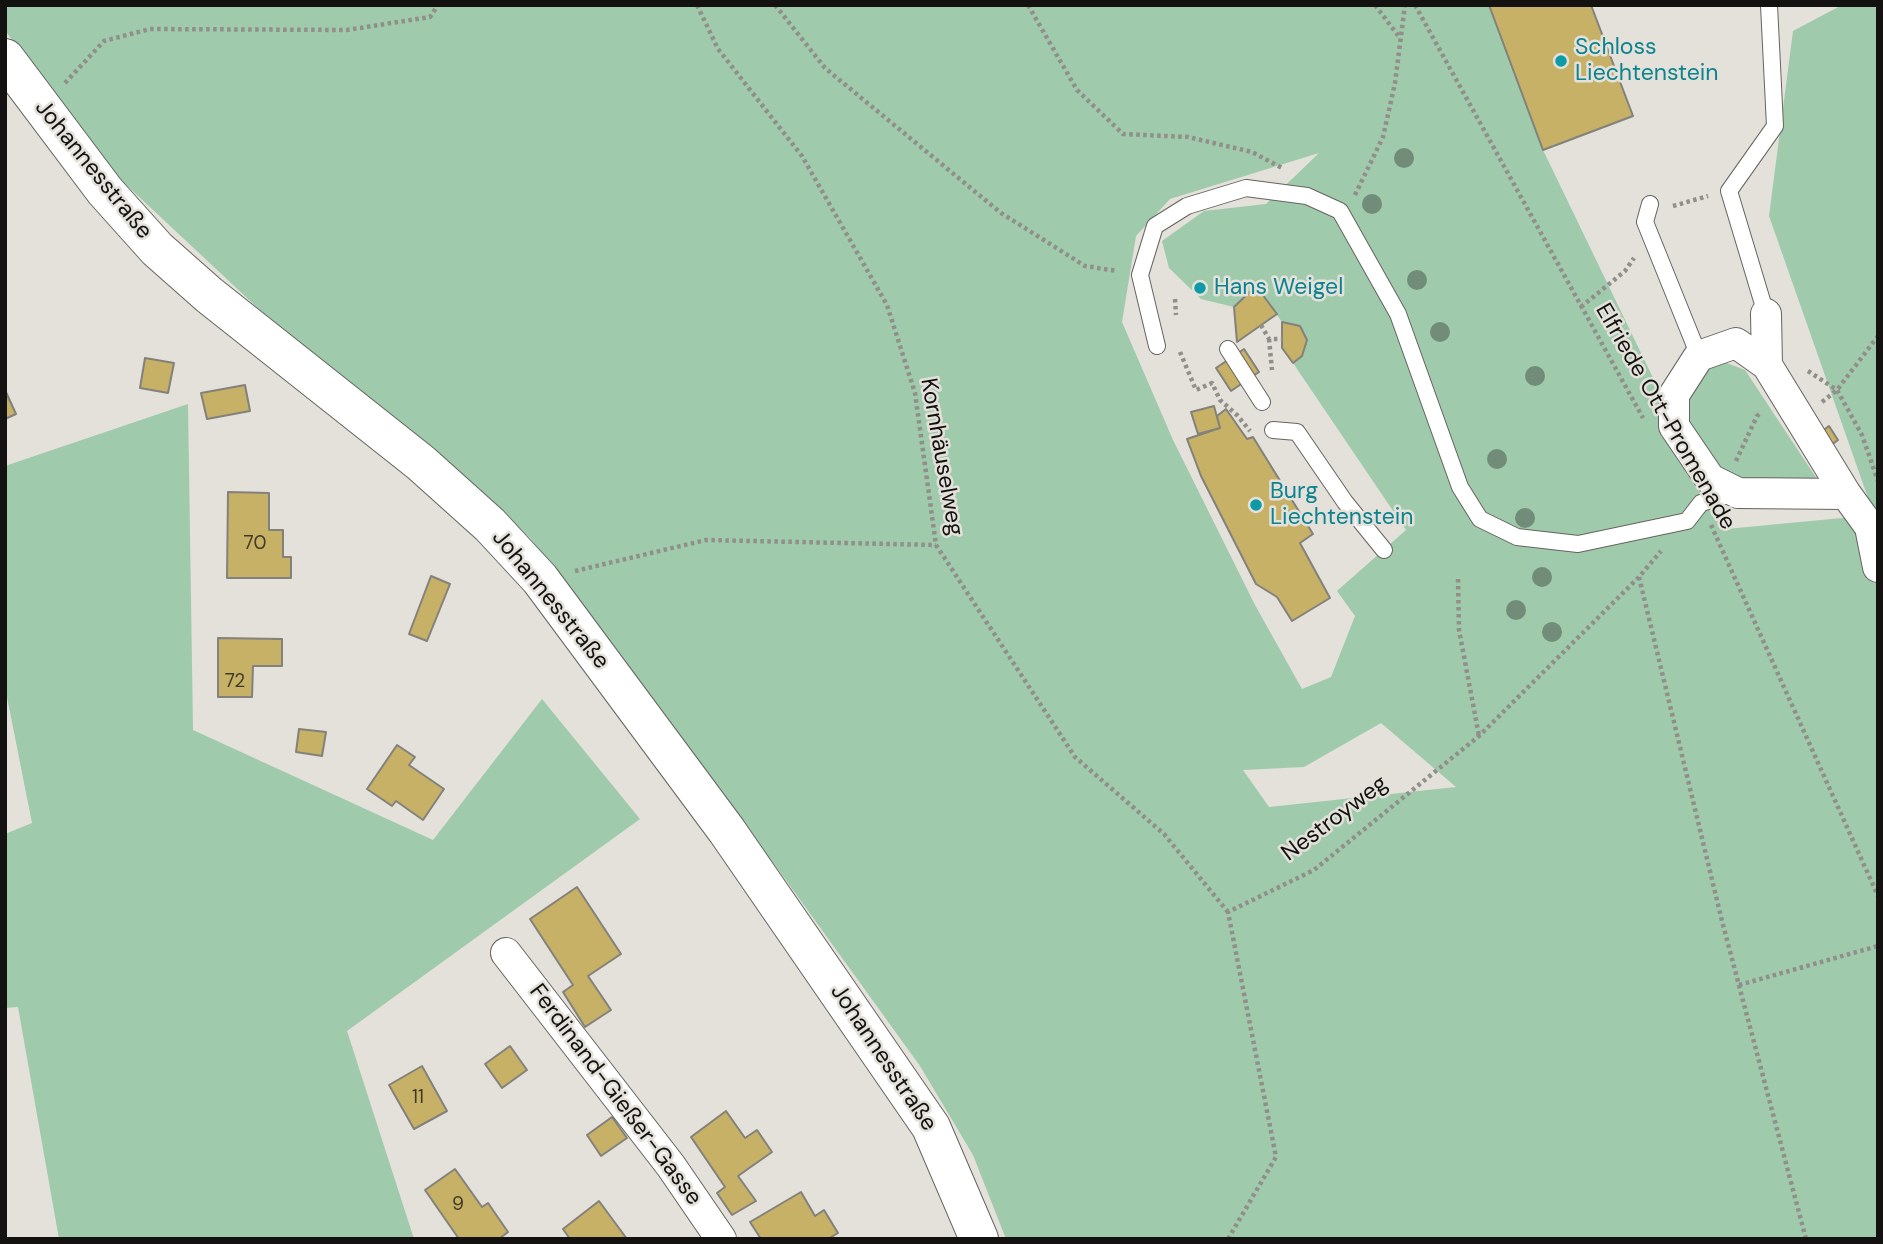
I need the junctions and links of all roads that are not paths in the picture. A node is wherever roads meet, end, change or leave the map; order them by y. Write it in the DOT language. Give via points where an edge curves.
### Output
graph roads {
  1 [pos="1769,5"];
  2 [pos="5,58"];
  3 [pos="1650,204"];
  4 [pos="1766,314"];
  5 [pos="1157,346"];
  6 [pos="1228,349"];
  7 [pos="1699,356"];
  8 [pos="1768,365"];
  9 [pos="1262,402"];
  10 [pos="1273,430"];
  11 [pos="1738,493"];
  12 [pos="1846,494"];
  13 [pos="1384,550"];
  14 [pos="1878,567"];
  15 [pos="506,953"];
  16 [pos="721,1239"];
  17 [pos="979,1239"];
  1 -- 4 [label="lane" via="1775,126 1729,191"];
  2 -- 17 [label="main road, Johannesstraße" via="105,191 157,249 421,463 490,525 540,579 727,831 932,1127"];
  3 -- 7 [label="lane" via="1645,222"];
  4 -- 8 [label="street"];
  5 -- 11 [label="lane" via="1140,275 1155,226 1188,206 1246,188 1307,196 1340,211 1398,314 1460,487 1480,519 1517,537 1578,544 1687,521 1701,503"];
  6 -- 9 [label="lane"];
  7 -- 8 [label="street" via="1736,343"];
  7 -- 11 [label="street" via="1674,396 1674,426 1710,479"];
  8 -- 12 [label="street"];
  10 -- 13 [label="lane" via="1297,432"];
  11 -- 12 [label="street"];
  12 -- 14 [label="street" via="1870,527"];
  15 -- 16 [label="street, Ferdinand-Gießer-Gasse" via="671,1166"];
}
